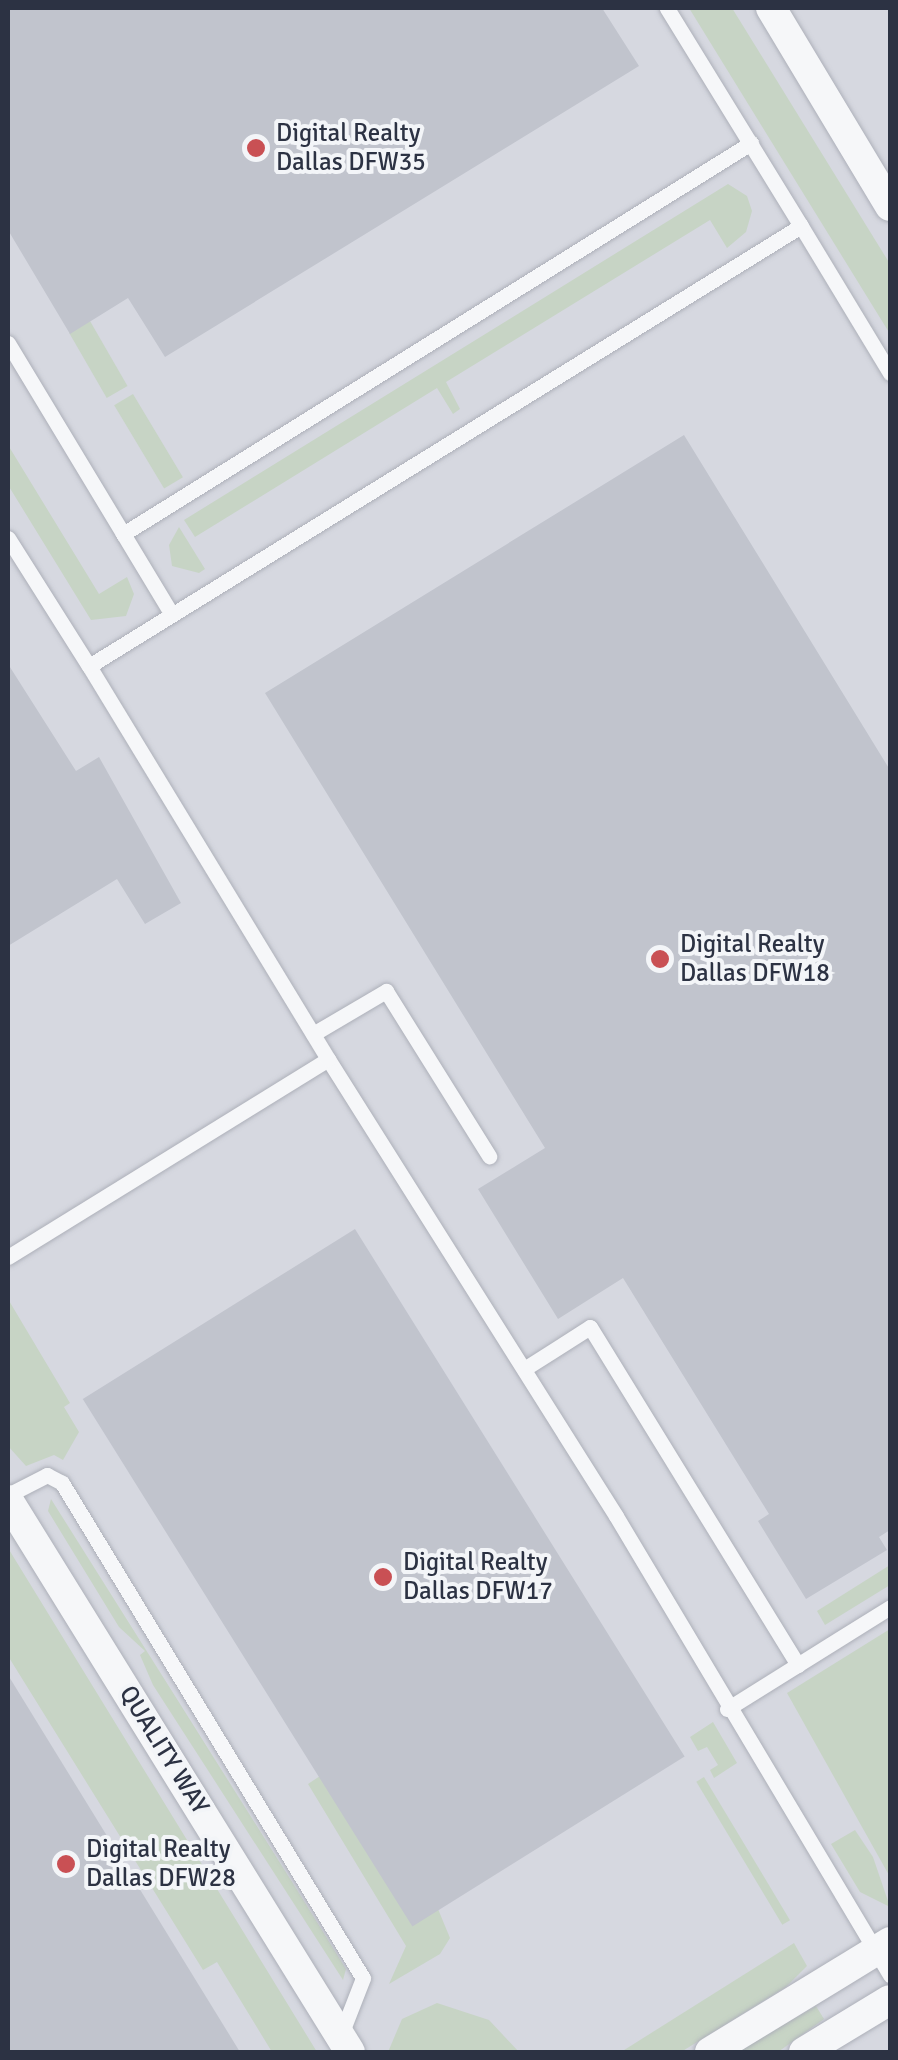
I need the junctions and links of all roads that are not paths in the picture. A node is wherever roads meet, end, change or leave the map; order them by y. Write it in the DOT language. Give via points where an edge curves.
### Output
graph roads {
  1 [pos="667,8"];
  2 [pos="770,8"];
  3 [pos="751,144"];
  4 [pos="890,206"];
  5 [pos="801,226"];
  6 [pos="8,343"];
  7 [pos="890,373"];
  8 [pos="122,534"];
  9 [pos="8,538"];
  10 [pos="171,613"];
  11 [pos="89,666"];
  12 [pos="313,1034"];
  13 [pos="328,1060"];
  14 [pos="489,1156"];
  15 [pos="8,1257"];
  16 [pos="524,1369"];
  17 [pos="8,1497"];
  18 [pos="890,1608"];
  19 [pos="798,1664"];
  20 [pos="727,1709"];
  21 [pos="886,1956"];
  22 [pos="890,2000"];
  23 [pos="345,2045"];
  24 [pos="710,2052"];
  25 [pos="804,2052"];
  1 -- 3 [label="lane"];
  2 -- 4 [label="street"];
  3 -- 5 [label="lane"];
  3 -- 8 [label="lane"];
  5 -- 7 [label="lane"];
  5 -- 10 [label="lane"];
  6 -- 8 [label="lane"];
  8 -- 10 [label="lane"];
  9 -- 11 [label="lane"];
  10 -- 11 [label="lane"];
  11 -- 12 [label="lane"];
  12 -- 13 [label="lane"];
  12 -- 14 [label="lane" via="386,991"];
  13 -- 15 [label="lane"];
  13 -- 16 [label="lane"];
  16 -- 19 [label="lane" via="590,1327"];
  16 -- 20 [label="lane"];
  17 -- 23 [label="street, QUALITY WAY"];
  17 -- 23 [label="lane" via="47,1475 62,1483 363,1978"];
  18 -- 19 [label="lane"];
  19 -- 20 [label="lane"];
  20 -- 21 [label="lane"];
  21 -- 24 [label="street"];
  22 -- 25 [label="street"];
}
